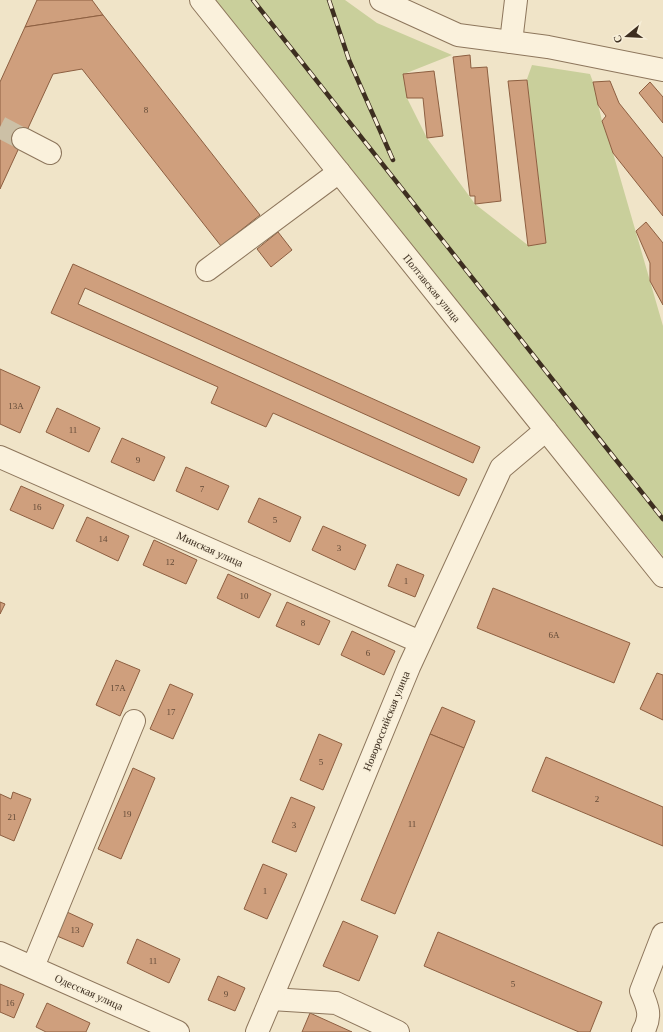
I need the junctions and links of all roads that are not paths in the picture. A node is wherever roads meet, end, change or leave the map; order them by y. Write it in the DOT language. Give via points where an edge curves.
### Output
graph roads {
  1 [pos="200,0"];
  2 [pos="381,0"];
  3 [pos="516,0"];
  4 [pos="511,42"];
  5 [pos="663,70"];
  6 [pos="23,139"];
  7 [pos="50,153"];
  8 [pos="339,172"];
  9 [pos="207,270"];
  10 [pos="546,430"];
  11 [pos="0,457"];
  12 [pos="663,576"];
  13 [pos="420,642"];
  14 [pos="134,722"];
  15 [pos="663,934"];
  16 [pos="0,952"];
  17 [pos="33,967"];
  18 [pos="271,999"];
  19 [pos="178,1032"];
  20 [pos="257,1032"];
  21 [pos="398,1032"];
  22 [pos="643,1032"];
  1 -- 8 [label="street, Полтавская улица"];
  2 -- 4 [label="street" via="458,35"];
  3 -- 4 [label="street"];
  4 -- 5 [label="street"];
  6 -- 7 [label="street"];
  8 -- 9 [label="street"];
  8 -- 10 [label="street, Полтавская улица"];
  10 -- 12 [label="street, Полтавская улица"];
  10 -- 13 [label="street, Новороссийская улица" via="501,468"];
  11 -- 13 [label="street, Минская улица"];
  13 -- 18 [label="street, Новороссийская улица"];
  14 -- 17 [label="street"];
  15 -- 22 [label="street" via="641,991 648,1006 648,1024"];
  16 -- 17 [label="street, Одесская улица"];
  17 -- 19 [label="street, Одесская улица"];
  18 -- 20 [label="street, Новороссийская улица"];
  18 -- 21 [label="street" via="336,1003"];
}
